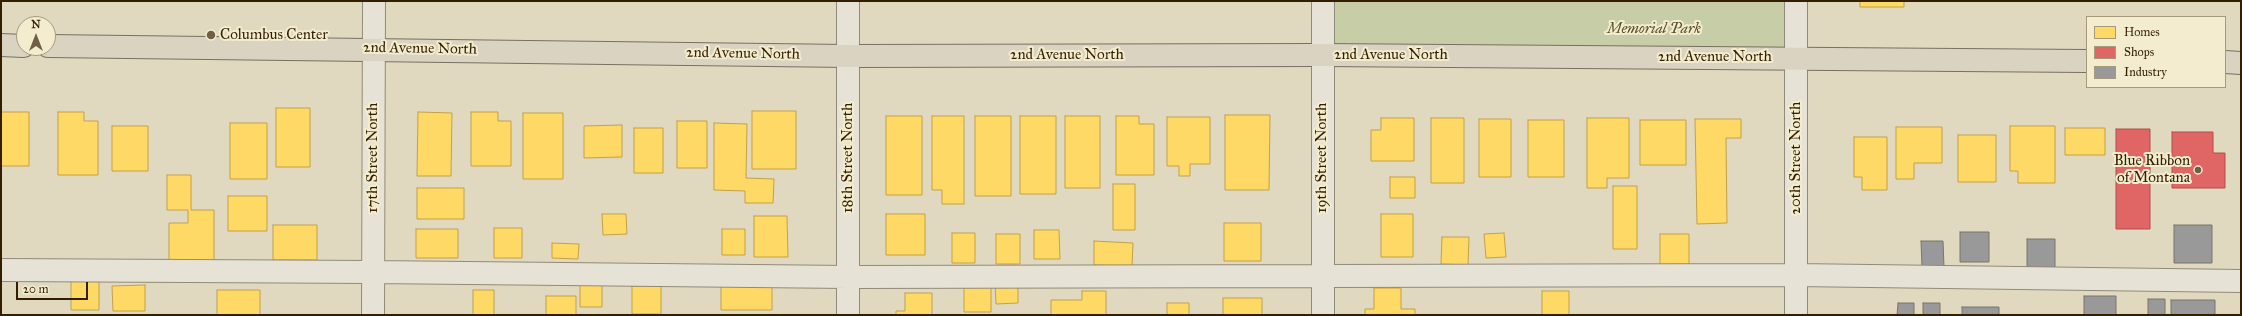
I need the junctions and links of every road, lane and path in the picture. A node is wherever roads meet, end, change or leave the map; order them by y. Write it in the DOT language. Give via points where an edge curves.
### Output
graph roads {
  1 [pos="374,1"];
  2 [pos="848,1"];
  3 [pos="1322,1"];
  4 [pos="1796,1"];
  5 [pos="1,45"];
  6 [pos="16,46"];
  7 [pos="56,46"];
  8 [pos="374,48"];
  9 [pos="1322,54"];
  10 [pos="848,56"];
  11 [pos="1795,57"];
  12 [pos="2086,61"];
  13 [pos="2226,62"];
  14 [pos="2241,63"];
  15 [pos="1,270"];
  16 [pos="373,272"];
  17 [pos="1796,275"];
  18 [pos="848,277"];
  19 [pos="1323,277"];
  20 [pos="2241,281"];
  21 [pos="373,315"];
  22 [pos="848,315"];
  23 [pos="1323,315"];
  24 [pos="1796,315"];
  1 -- 8 [label="street, 17th Street North"];
  2 -- 10 [label="street, 18th Street North"];
  3 -- 9 [label="street, 19th Street North"];
  4 -- 11 [label="street, 20th Street North"];
  5 -- 6 [label="main road"];
  7 -- 8 [label="main road, 2nd Avenue North"];
  8 -- 10 [label="main road, 2nd Avenue North"];
  8 -- 16 [label="street, 17th Street North"];
  9 -- 10 [label="main road, 2nd Avenue North"];
  9 -- 11 [label="main road, 2nd Avenue North"];
  9 -- 19 [label="street, 19th Street North"];
  10 -- 18 [label="street, 18th Street North"];
  11 -- 12 [label="main road, 2nd Avenue North"];
  11 -- 17 [label="street, 20th Street North"];
  13 -- 14 [label="main road"];
  15 -- 16 [label="street"];
  16 -- 18 [label="street"];
  16 -- 21 [label="street, 17th Street North"];
  17 -- 19 [label="street"];
  17 -- 20 [label="street"];
  17 -- 24 [label="street, 20th Street North"];
  18 -- 19 [label="street"];
  18 -- 22 [label="street, 18th Street North"];
  19 -- 23 [label="street, 19th Street North"];
}
